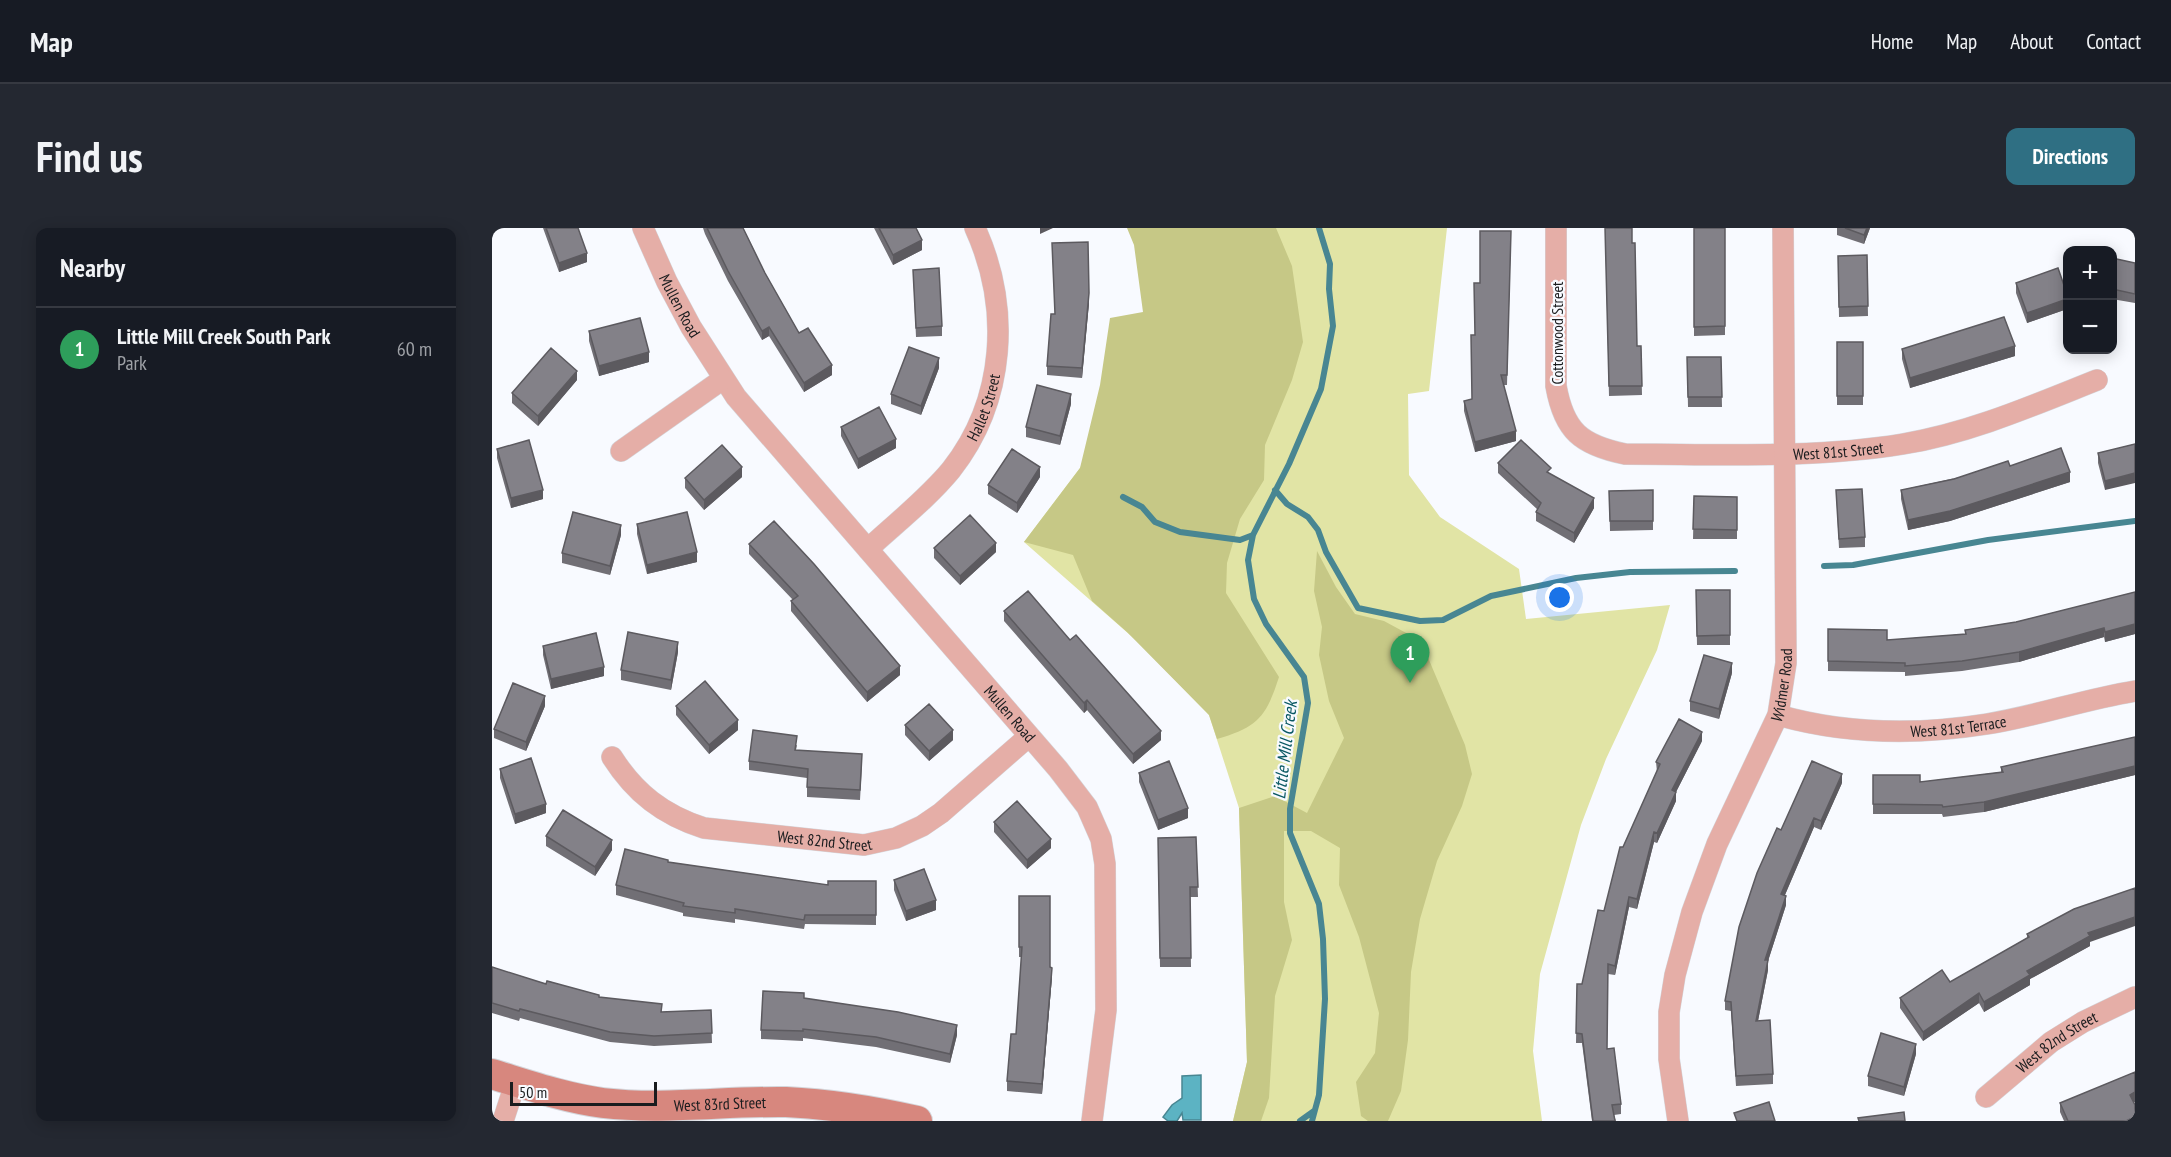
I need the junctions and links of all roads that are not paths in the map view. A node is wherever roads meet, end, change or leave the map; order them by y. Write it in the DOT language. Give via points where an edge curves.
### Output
graph roads {
  1 [pos="643,228"];
  2 [pos="975,228"];
  3 [pos="1556,228"];
  4 [pos="1782,228"];
  5 [pos="723,380"];
  6 [pos="2097,380"];
  7 [pos="1575,434"];
  8 [pos="621,451"];
  9 [pos="1785,454"];
  10 [pos="868,549"];
  11 [pos="2135,691"];
  12 [pos="1778,715"];
  13 [pos="1028,736"];
  14 [pos="612,757"];
  15 [pos="2135,997"];
  16 [pos="504,1077"];
  17 [pos="1986,1097"];
  18 [pos="503,1121"];
  19 [pos="917,1121"];
  20 [pos="1092,1121"];
  21 [pos="1678,1121"];
  1 -- 5 [label="street, Mullen Road" via="667,282"];
  2 -- 10 [label="street, Hallet Street" via="986,251 998,308 998,351 990,393 974,433 952,469"];
  3 -- 7 [label="street, Cottonwood Street" via="1556,386 1560,408"];
  4 -- 9 [label="street, Widmer Road"];
  5 -- 8 [label="street"];
  5 -- 10 [label="street, Mullen Road"];
  6 -- 9 [label="street, West 81st Street" via="1988,422 1905,444 1844,453"];
  7 -- 9 [label="street, West 81st Street" via="1598,449 1625,454"];
  9 -- 12 [label="street, Widmer Road" via="1786,663"];
  10 -- 13 [label="street, Mullen Road"];
  11 -- 12 [label="street, West 81st Terrace" via="1989,724 1940,730 1834,726"];
  12 -- 21 [label="street, Widmer Road" via="1717,844 1692,912 1675,975 1669,1059"];
  13 -- 14 [label="street, West 82nd Street" via="922,826 896,838 864,845 704,828 678,820 641,794"];
  13 -- 20 [label="street, Mullen Road" via="1087,807 1101,839 1105,864 1106,1010"];
  15 -- 17 [label="street, West 82nd Street" via="2051,1042"];
  16 -- 18 [label="street"];
  16 -- 19 [label="street, West 83rd Street" via="601,1102 836,1105"];
}
